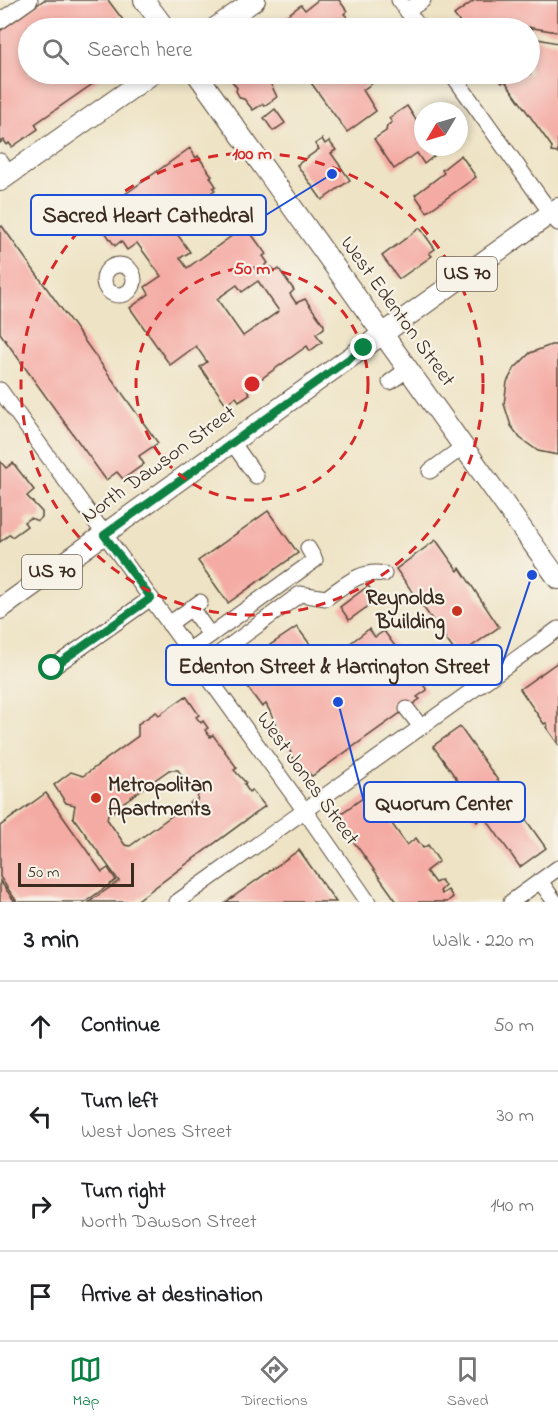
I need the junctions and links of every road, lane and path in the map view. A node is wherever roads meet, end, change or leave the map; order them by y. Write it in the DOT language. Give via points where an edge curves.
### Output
graph roads {
  1 [pos="30,0"];
  2 [pos="144,0"];
  3 [pos="255,0"];
  4 [pos="423,0"];
  5 [pos="403,5"];
  6 [pos="158,18"];
  7 [pos="229,18"];
  8 [pos="413,18"];
  9 [pos="0,21"];
  10 [pos="137,84"];
  11 [pos="204,84"];
  12 [pos="459,84"];
  13 [pos="3,172"];
  14 [pos="556,214"];
  15 [pos="123,294"];
  16 [pos="107,300"];
  17 [pos="382,334"];
  18 [pos="408,369"];
  19 [pos="390,382"];
  20 [pos="0,390"];
  21 [pos="232,442"];
  22 [pos="463,447"];
  23 [pos="430,471"];
  24 [pos="256,476"];
  25 [pos="104,535"];
  26 [pos="308,548"];
  27 [pos="384,574"];
  28 [pos="558,579"];
  29 [pos="151,598"];
  30 [pos="0,609"];
  31 [pos="169,624"];
  32 [pos="558,629"];
  33 [pos="210,635"];
  34 [pos="188,651"];
  35 [pos="201,667"];
  36 [pos="52,668"];
  37 [pos="407,709"];
  38 [pos="421,727"];
  39 [pos="305,811"];
  40 [pos="558,868"];
  41 [pos="540,881"];
  42 [pos="177,902"];
  43 [pos="368,902"];
  44 [pos="511,902"];
  45 [pos="555,902"];
  1 -- 9 [label="street"];
  2 -- 6 [label="main road"];
  3 -- 7 [label="main road"];
  4 -- 5 [label="street"];
  5 -- 8 [label="street"];
  10 -- 13 [label="main road"];
  11 -- 17 [label="main road, West Edenton Street"];
  12 -- 14 [label="street"];
  14 -- 17 [label="main road, North Dawson Street / US 70"];
  15 -- 15 [label="street" via="114,294 105,285 108,264 127,267 133,273 132,288"];
  15 -- 16 [label="street"];
  17 -- 18 [label="main road, West Edenton Street"];
  17 -- 21 [label="main road, North Dawson Street / US 70"];
  18 -- 19 [label="street"];
  18 -- 22 [label="main road, West Edenton Street"];
  20 -- 25 [label="street, West Jones Street"];
  21 -- 24 [label="street"];
  21 -- 25 [label="main road, North Dawson Street / US 70"];
  22 -- 23 [label="street"];
  22 -- 28 [label="main road, West Edenton Street"];
  25 -- 29 [label="street, West Jones Street"];
  25 -- 30 [label="main road, North Dawson Street / US 70"];
  26 -- 33 [label="street" via="315,560"];
  27 -- 35 [label="street" via="361,575 326,598 300,594"];
  29 -- 31 [label="street, West Jones Street"];
  29 -- 36 [label="street"];
  31 -- 33 [label="street" via="195,605"];
  31 -- 34 [label="street, West Jones Street"];
  32 -- 38 [label="street"];
  33 -- 34 [label="street"];
  34 -- 35 [label="street, West Jones Street"];
  35 -- 39 [label="street, West Jones Street"];
  37 -- 38 [label="street"];
  38 -- 39 [label="street"];
  39 -- 42 [label="street"];
  39 -- 43 [label="street, West Jones Street"];
  40 -- 41 [label="street"];
  41 -- 44 [label="street"];
  41 -- 45 [label="street"];
}
